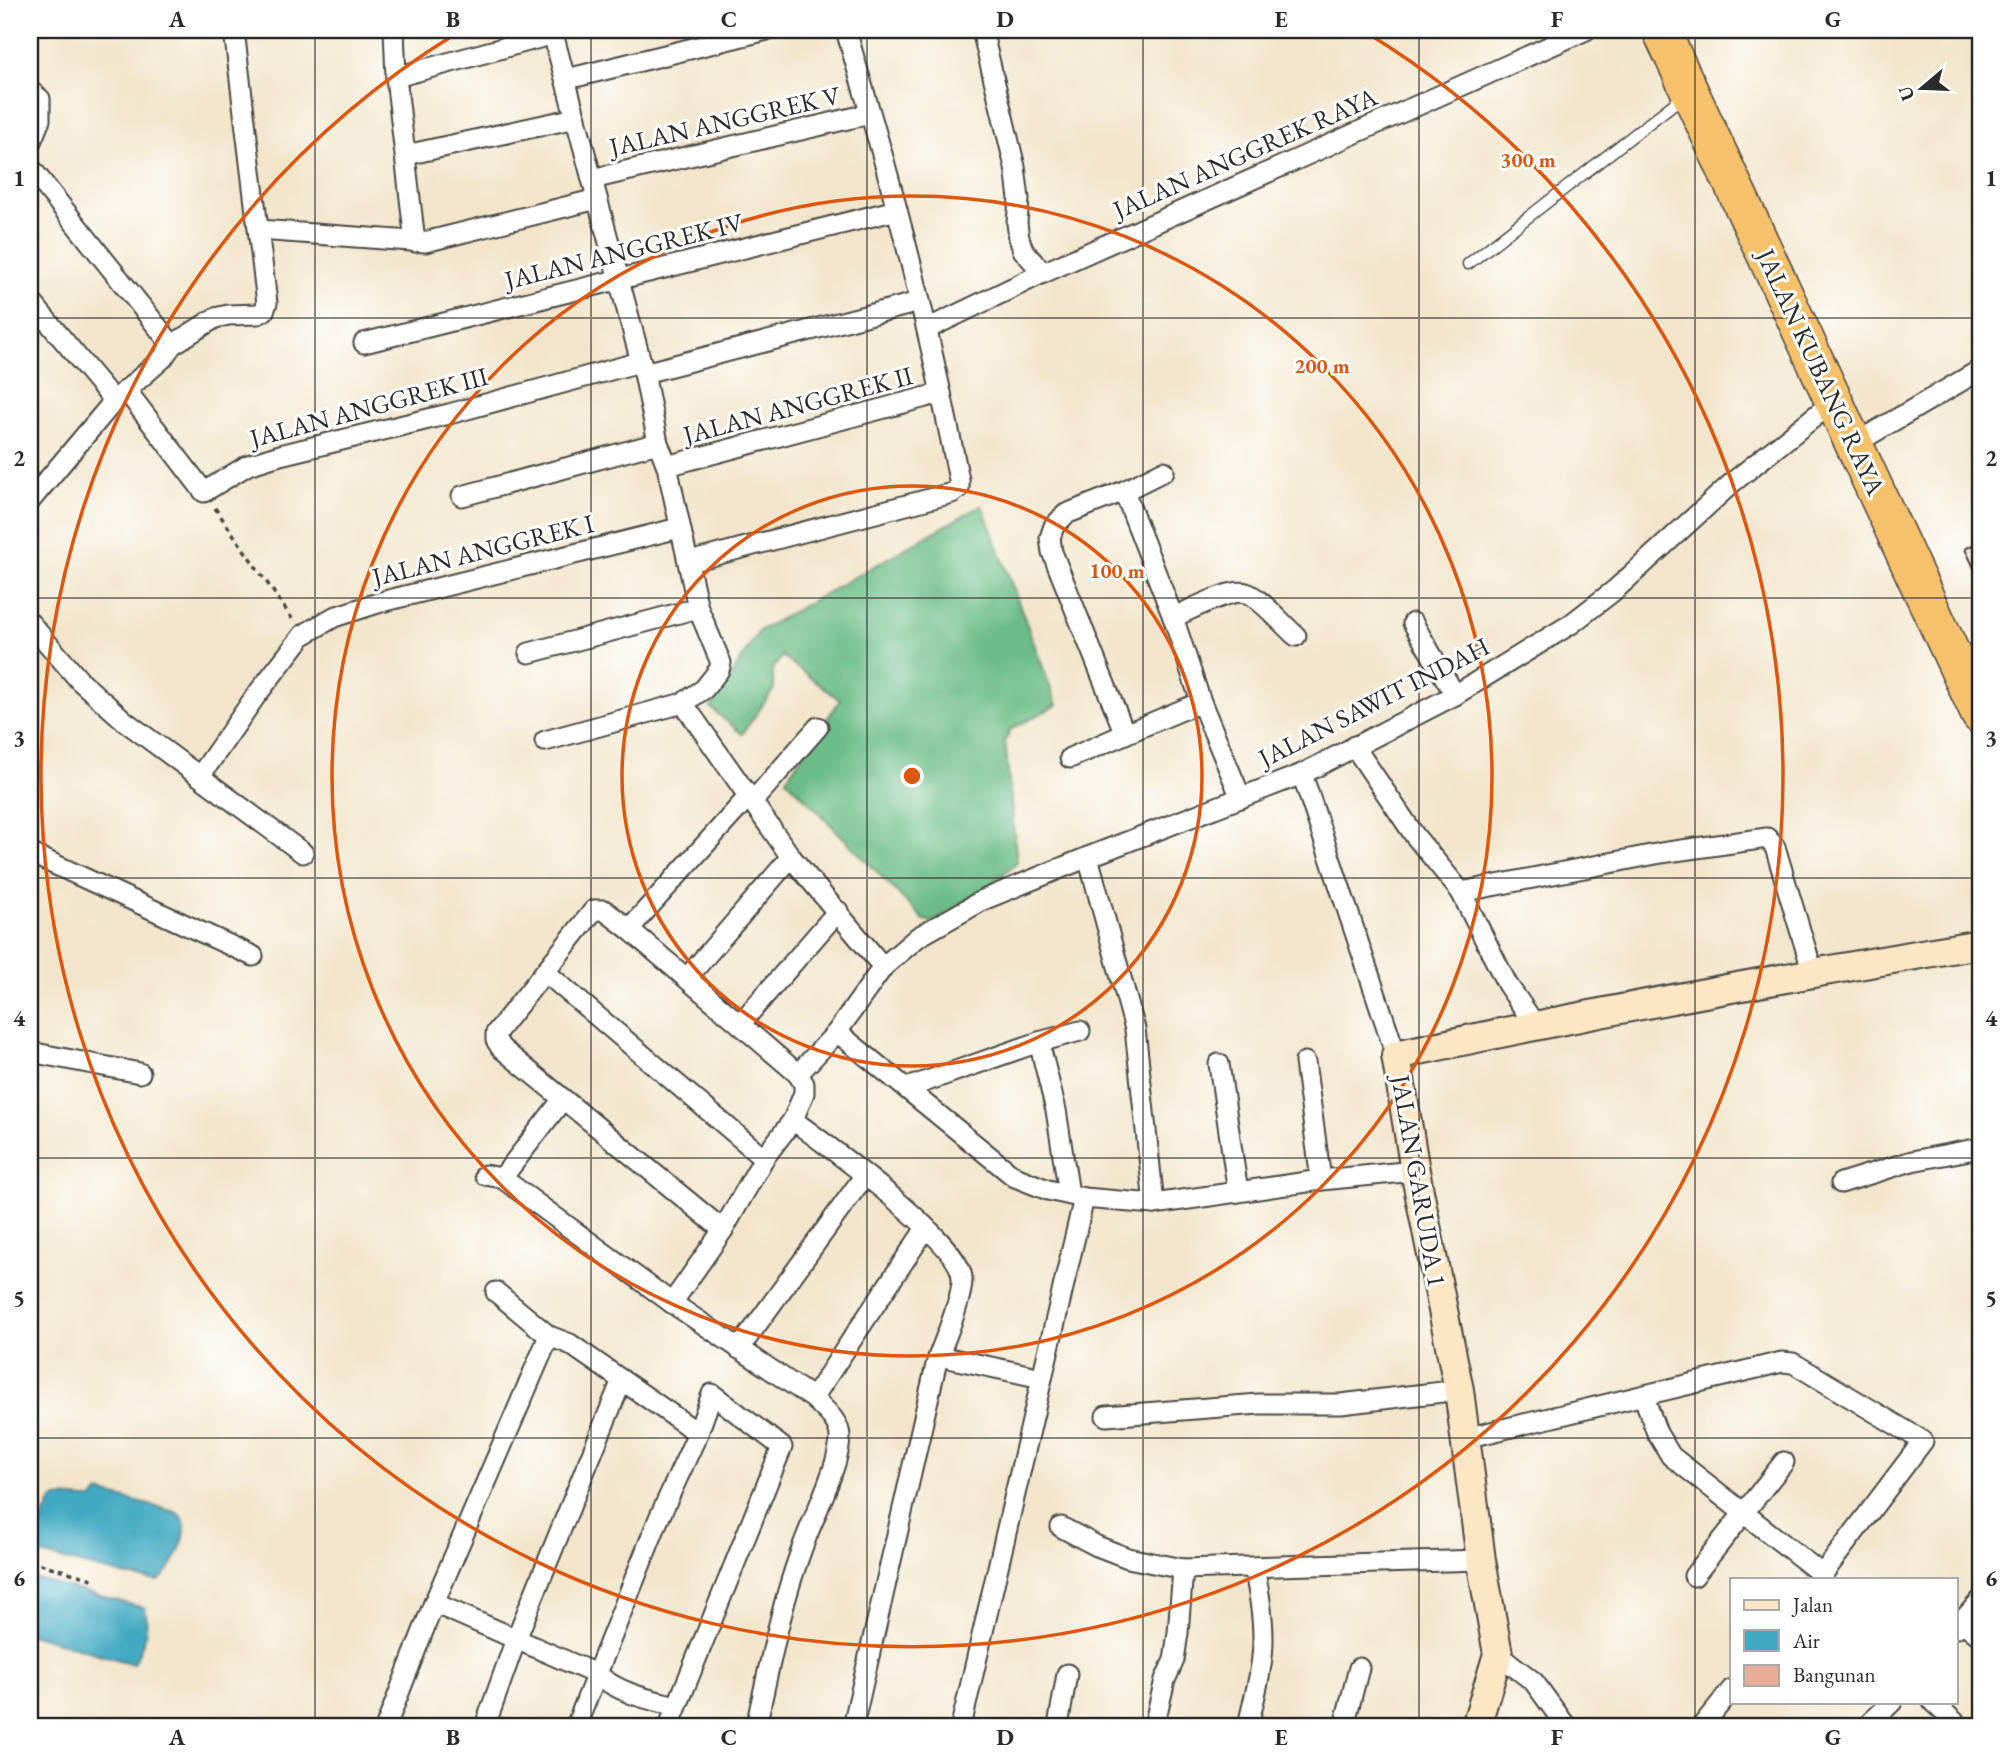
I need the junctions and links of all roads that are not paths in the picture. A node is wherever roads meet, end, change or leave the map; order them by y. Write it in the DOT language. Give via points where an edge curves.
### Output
graph roads {
  1 [pos="234,30"];
  2 [pos="394,30"];
  3 [pos="767,30"];
  4 [pos="846,30"];
  5 [pos="982,30"];
  6 [pos="1586,30"];
  7 [pos="1661,30"];
  8 [pos="553,32"];
  9 [pos="396,77"];
  10 [pos="567,79"];
  11 [pos="30,91"];
  12 [pos="1691,91"];
  13 [pos="869,114"];
  14 [pos="576,118"];
  15 [pos="30,144"];
  16 [pos="406,155"];
  17 [pos="30,167"];
  18 [pos="594,189"];
  19 [pos="897,209"];
  20 [pos="260,230"];
  21 [pos="415,242"];
  22 [pos="1468,264"];
  23 [pos="1043,272"];
  24 [pos="619,279"];
  25 [pos="30,300"];
  26 [pos="919,302"];
  27 [pos="927,329"];
  28 [pos="364,343"];
  29 [pos="173,345"];
  30 [pos="642,368"];
  31 [pos="1980,370"];
  32 [pos="941,393"];
  33 [pos="120,395"];
  34 [pos="1834,401"];
  35 [pos="658,443"];
  36 [pos="1854,444"];
  37 [pos="667,467"];
  38 [pos="1164,471"];
  39 [pos="1124,491"];
  40 [pos="461,496"];
  41 [pos="31,497"];
  42 [pos="679,528"];
  43 [pos="689,562"];
  44 [pos="698,608"];
  45 [pos="1173,617"];
  46 [pos="30,623"];
  47 [pos="1413,623"];
  48 [pos="1296,636"];
  49 [pos="529,653"];
  50 [pos="1455,695"];
  51 [pos="1201,702"];
  52 [pos="682,703"];
  53 [pos="1980,715"];
  54 [pos="818,727"];
  55 [pos="1125,733"];
  56 [pos="545,741"];
  57 [pos="1354,746"];
  58 [pos="1070,758"];
  59 [pos="1302,774"];
  60 [pos="200,776"];
  61 [pos="1241,798"];
  62 [pos="751,799"];
  63 [pos="30,853"];
  64 [pos="303,853"];
  65 [pos="791,857"];
  66 [pos="1088,857"];
  67 [pos="1461,892"];
  68 [pos="838,911"];
  69 [pos="629,929"];
  70 [pos="1980,944"];
  71 [pos="253,956"];
  72 [pos="883,967"];
  73 [pos="545,972"];
  74 [pos="1813,973"];
  75 [pos="687,978"];
  76 [pos="740,1024"];
  77 [pos="1536,1026"];
  78 [pos="1080,1031"];
  79 [pos="837,1032"];
  80 [pos="1039,1042"];
  81 [pos="30,1052"];
  82 [pos="1396,1055"];
  83 [pos="1305,1062"];
  84 [pos="1219,1064"];
  85 [pos="140,1073"];
  86 [pos="798,1074"];
  87 [pos="907,1088"];
  88 [pos="563,1099"];
  89 [pos="793,1119"];
  90 [pos="1980,1148"];
  91 [pos="764,1158"];
  92 [pos="1415,1171"];
  93 [pos="865,1175"];
  94 [pos="1321,1180"];
  95 [pos="1841,1183"];
  96 [pos="1238,1192"];
  97 [pos="1076,1196"];
  98 [pos="1154,1204"];
  99 [pos="926,1228"];
  100 [pos="723,1230"];
  101 [pos="496,1292"];
  102 [pos="672,1303"];
  103 [pos="549,1336"];
  104 [pos="739,1349"];
  105 [pos="939,1356"];
  106 [pos="1042,1378"];
  107 [pos="622,1380"];
  108 [pos="1459,1390"];
  109 [pos="1644,1397"];
  110 [pos="813,1398"];
  111 [pos="1106,1416"];
  112 [pos="698,1433"];
  113 [pos="1466,1438"];
  114 [pos="1784,1462"];
  115 [pos="1743,1514"];
  116 [pos="1061,1527"];
  117 [pos="1481,1560"];
  118 [pos="1254,1568"];
  119 [pos="1183,1569"];
  120 [pos="1693,1576"];
  121 [pos="1821,1577"];
  122 [pos="1980,1601"];
  123 [pos="434,1603"];
  124 [pos="1959,1625"];
  125 [pos="1980,1636"];
  126 [pos="516,1639"];
  127 [pos="1497,1654"];
  128 [pos="1360,1668"];
  129 [pos="1068,1674"];
  130 [pos="598,1675"];
  131 [pos="1730,1691"];
  132 [pos="1890,1704"];
  133 [pos="1935,1704"];
  134 [pos="676,1706"];
  135 [pos="386,1726"];
  136 [pos="485,1726"];
  137 [pos="576,1726"];
  138 [pos="669,1726"];
  139 [pos="756,1726"];
  140 [pos="853,1726"];
  141 [pos="961,1726"];
  142 [pos="1058,1726"];
  143 [pos="1154,1726"];
  144 [pos="1248,1726"];
  145 [pos="1344,1726"];
  146 [pos="1476,1726"];
  147 [pos="1566,1726"];
  148 [pos="1702,1726"];
  149 [pos="1867,1726"];
  150 [pos="1959,1726"];
  1 -- 20 [label="street"];
  2 -- 9 [label="street"];
  3 -- 10 [label="street"];
  4 -- 13 [label="street"];
  5 -- 23 [label="street" via="1014,167 1019,238 1023,250"];
  6 -- 23 [label="street, JALAN ANGGREK RAYA"];
  7 -- 12 [label="highway, JALAN KUBANG RAYA"];
  8 -- 9 [label="street"];
  8 -- 10 [label="street"];
  9 -- 16 [label="street"];
  10 -- 14 [label="street"];
  11 -- 15 [label="street" via="40,99 40,120"];
  12 -- 22 [label="lane"];
  12 -- 34 [label="highway, JALAN KUBANG RAYA"];
  13 -- 18 [label="street, JALAN ANGGREK V"];
  13 -- 19 [label="street"];
  14 -- 16 [label="street"];
  14 -- 18 [label="street"];
  16 -- 21 [label="street"];
  17 -- 29 [label="street"];
  18 -- 21 [label="street, JALAN ANGGREK V"];
  18 -- 24 [label="street"];
  19 -- 24 [label="street, JALAN ANGGREK IV"];
  19 -- 26 [label="street"];
  20 -- 21 [label="street, JALAN ANGGREK V"];
  20 -- 29 [label="street" via="264,311 215,318"];
  23 -- 27 [label="street, JALAN ANGGREK RAYA"];
  24 -- 28 [label="street, JALAN ANGGREK IV"];
  24 -- 30 [label="street"];
  25 -- 33 [label="street"];
  26 -- 27 [label="street"];
  26 -- 30 [label="street, JALAN ANGGREK III"];
  27 -- 32 [label="street"];
  29 -- 33 [label="street"];
  30 -- 33 [label="street, JALAN ANGGREK III" via="280,455 248,465 204,492"];
  30 -- 35 [label="street"];
  31 -- 36 [label="street"];
  32 -- 37 [label="street, JALAN ANGGREK II"];
  32 -- 43 [label="street" via="959,480 959,488 952,493"];
  33 -- 41 [label="street"];
  34 -- 36 [label="highway, JALAN KUBANG RAYA"];
  34 -- 50 [label="street, JALAN SAWIT INDAH" via="1733,482 1571,624"];
  35 -- 37 [label="street"];
  35 -- 40 [label="street, JALAN ANGGREK II"];
  36 -- 53 [label="highway, JALAN KUBANG RAYA"];
  37 -- 42 [label="street"];
  38 -- 39 [label="street"];
  39 -- 45 [label="street"];
  39 -- 55 [label="street" via="1066,514 1054,526 1051,538 1052,552"];
  42 -- 43 [label="street"];
  42 -- 60 [label="street, JALAN ANGGREK I" via="381,601 334,617 303,635"];
  43 -- 44 [label="street"];
  44 -- 49 [label="street"];
  44 -- 52 [label="street" via="720,667 704,689"];
  45 -- 48 [label="street" via="1244,592"];
  45 -- 51 [label="street"];
  46 -- 60 [label="street" via="80,681 126,722"];
  47 -- 50 [label="street"];
  50 -- 57 [label="street, JALAN SAWIT INDAH"];
  51 -- 55 [label="street"];
  51 -- 61 [label="street"];
  52 -- 56 [label="street"];
  52 -- 62 [label="street"];
  54 -- 62 [label="street"];
  55 -- 58 [label="street"];
  57 -- 59 [label="street, JALAN SAWIT INDAH"];
  57 -- 67 [label="street" via="1415,836"];
  59 -- 61 [label="street, JALAN SAWIT INDAH"];
  59 -- 82 [label="street"];
  60 -- 64 [label="street"];
  61 -- 66 [label="street, JALAN SAWIT INDAH"];
  62 -- 65 [label="street"];
  62 -- 69 [label="street"];
  63 -- 71 [label="street"];
  65 -- 68 [label="street"];
  65 -- 75 [label="street"];
  66 -- 72 [label="street, JALAN SAWIT INDAH" via="983,900 918,937"];
  66 -- 98 [label="street" via="1135,1029"];
  67 -- 74 [label="street" via="1661,853 1767,838 1775,847"];
  67 -- 77 [label="street" via="1507,984"];
  68 -- 72 [label="street"];
  68 -- 76 [label="street"];
  69 -- 73 [label="street" via="604,910 594,910"];
  69 -- 75 [label="street"];
  70 -- 74 [label="street, JALAN GARUDA 1"];
  72 -- 79 [label="street, JALAN SAWIT INDAH"];
  73 -- 88 [label="street" via="496,1033 496,1040"];
  73 -- 91 [label="street"];
  74 -- 77 [label="street, JALAN GARUDA 1"];
  75 -- 76 [label="street"];
  76 -- 86 [label="street"];
  77 -- 82 [label="street, JALAN GARUDA 1"];
  78 -- 80 [label="street"];
  79 -- 86 [label="street, JALAN SAWIT INDAH"];
  79 -- 87 [label="street"];
  80 -- 87 [label="street"];
  80 -- 97 [label="street"];
  81 -- 85 [label="street"];
  82 -- 92 [label="street, JALAN GARUDA 1"];
  83 -- 94 [label="street"];
  84 -- 96 [label="street"];
  86 -- 89 [label="street" via="804,1093"];
  87 -- 97 [label="street" via="1015,1177"];
  88 -- 100 [label="street"];
  88 -- 102 [label="street" via="494,1177"];
  89 -- 91 [label="street"];
  89 -- 93 [label="street"];
  90 -- 95 [label="street" via="1912,1161"];
  91 -- 100 [label="street"];
  92 -- 94 [label="street"];
  92 -- 108 [label="street, JALAN GARUDA 1"];
  93 -- 99 [label="street"];
  93 -- 104 [label="street"];
  94 -- 96 [label="street"];
  96 -- 98 [label="street"];
  97 -- 98 [label="street"];
  97 -- 106 [label="street"];
  99 -- 105 [label="street" via="959,1265 963,1279"];
  99 -- 110 [label="street"];
  100 -- 102 [label="street"];
  101 -- 103 [label="street"];
  102 -- 104 [label="street"];
  103 -- 107 [label="street" via="570,1344"];
  103 -- 123 [label="street"];
  104 -- 110 [label="street"];
  105 -- 106 [label="street"];
  105 -- 140 [label="street"];
  106 -- 141 [label="street"];
  107 -- 112 [label="street"];
  107 -- 126 [label="street"];
  108 -- 111 [label="street" via="1340,1404"];
  108 -- 113 [label="street, JALAN GARUDA 1"];
  109 -- 113 [label="street"];
  109 -- 115 [label="street" via="1671,1456"];
  109 -- 121 [label="street" via="1793,1363 1923,1441"];
  110 -- 139 [label="street" via="841,1433 838,1454 799,1555"];
  112 -- 130 [label="street"];
  112 -- 134 [label="street" via="712,1394 782,1447"];
  113 -- 117 [label="street, JALAN GARUDA 1"];
  114 -- 115 [label="street"];
  115 -- 120 [label="street"];
  115 -- 121 [label="street"];
  116 -- 119 [label="street" via="1128,1558"];
  117 -- 118 [label="street"];
  117 -- 127 [label="street, JALAN GARUDA 1"];
  118 -- 119 [label="street"];
  118 -- 144 [label="street" via="1263,1642"];
  119 -- 143 [label="street" via="1174,1660"];
  122 -- 124 [label="street"];
  123 -- 126 [label="street"];
  123 -- 135 [label="street"];
  124 -- 125 [label="street"];
  126 -- 130 [label="street"];
  126 -- 136 [label="street"];
  127 -- 146 [label="street, JALAN GARUDA 1"];
  127 -- 147 [label="street" via="1534,1682"];
  128 -- 145 [label="street"];
  129 -- 142 [label="street"];
  130 -- 134 [label="street" via="634,1695"];
  130 -- 137 [label="street"];
  131 -- 148 [label="street"];
  132 -- 149 [label="street"];
  133 -- 150 [label="street"];
  134 -- 138 [label="street"];
}
